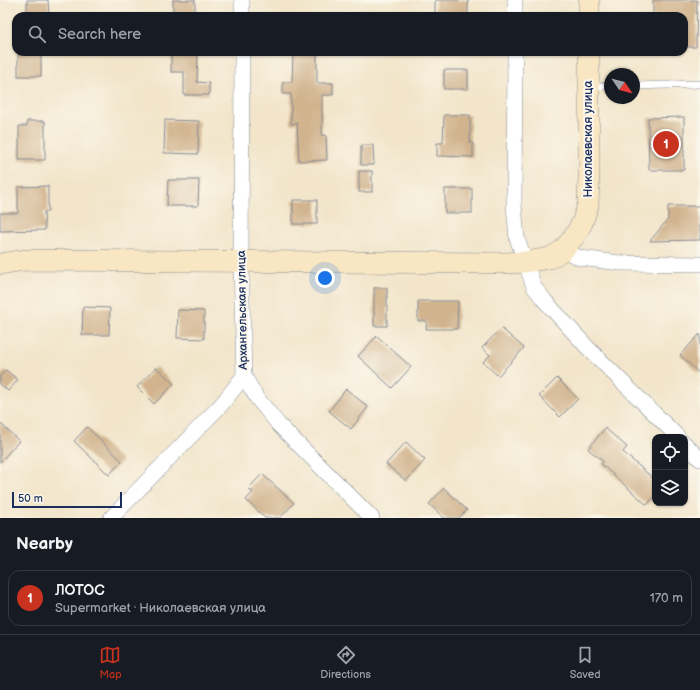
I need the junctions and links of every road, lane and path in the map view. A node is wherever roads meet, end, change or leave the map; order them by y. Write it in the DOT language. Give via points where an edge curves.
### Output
graph roads {
  1 [pos="242,0"];
  2 [pos="515,0"];
  3 [pos="589,0"];
  4 [pos="242,12"];
  5 [pos="515,12"];
  6 [pos="589,12"];
  7 [pos="242,56"];
  8 [pos="515,56"];
  9 [pos="589,56"];
  10 [pos="700,84"];
  11 [pos="589,86"];
  12 [pos="604,86"];
  13 [pos="640,86"];
  14 [pos="563,250"];
  15 [pos="241,261"];
  16 [pos="525,262"];
  17 [pos="0,264"];
  18 [pos="700,264"];
  19 [pos="244,376"];
  20 [pos="675,434"];
  21 [pos="688,447"];
  22 [pos="700,459"];
  23 [pos="111,518"];
  24 [pos="372,518"];
  1 -- 4 [label="street"];
  2 -- 5 [label="street"];
  3 -- 6 [label="main road"];
  7 -- 15 [label="street, Архангельская улица"];
  8 -- 16 [label="street" via="514,204 517,238"];
  9 -- 11 [label="main road, Николаевская улица"];
  10 -- 13 [label="lane"];
  11 -- 12 [label="lane"];
  11 -- 14 [label="main road, Николаевская улица" via="588,205 582,224"];
  14 -- 16 [label="main road, Николаевская улица" via="550,258"];
  14 -- 18 [label="street" via="580,258 620,263"];
  15 -- 16 [label="main road, Николаевская улица"];
  15 -- 17 [label="main road, Николаевская улица" via="25,260"];
  15 -- 19 [label="street, Архангельская улица"];
  16 -- 20 [label="street" via="534,287 545,301 587,347"];
  19 -- 23 [label="street" via="221,405"];
  19 -- 24 [label="street, Архангельская улица" via="257,398 279,425"];
  21 -- 22 [label="street"];
}
